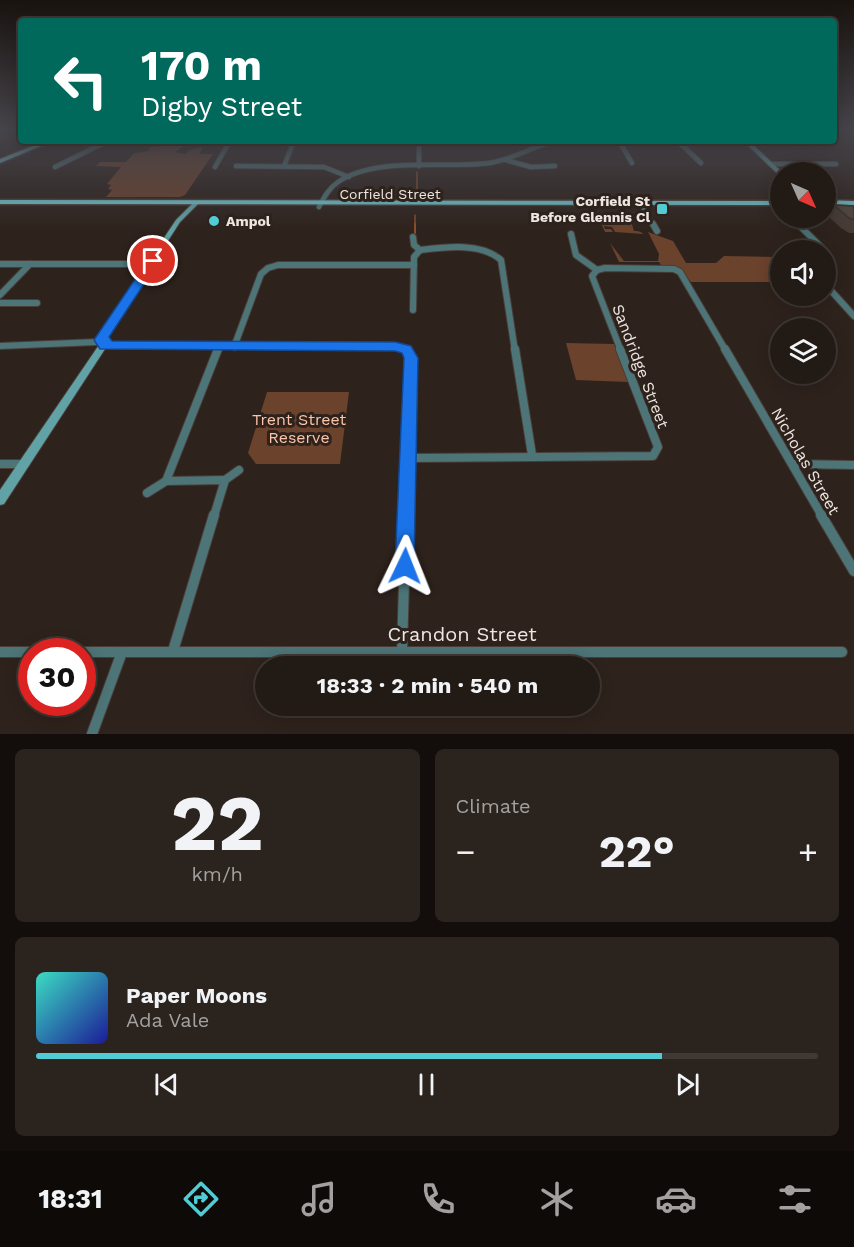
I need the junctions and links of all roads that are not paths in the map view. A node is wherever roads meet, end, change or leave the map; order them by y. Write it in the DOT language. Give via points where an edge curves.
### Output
graph roads {
  1 [pos="63,163"];
  2 [pos="217,163"];
  3 [pos="484,163"];
  4 [pos="518,163"];
  5 [pos="236,166"];
  6 [pos="284,166"];
  7 [pos="419,166"];
  8 [pos="555,166"];
  9 [pos="55,167"];
  10 [pos="215,167"];
  11 [pos="349,177"];
  12 [pos="0,202"];
  13 [pos="836,202"];
  14 [pos="770,203"];
  15 [pos="854,203"];
  16 [pos="183,205"];
  17 [pos="195,205"];
  18 [pos="320,205"];
  19 [pos="642,205"];
  20 [pos="0,208"];
  21 [pos="770,208"];
  22 [pos="836,208"];
  23 [pos="854,208"];
  24 [pos="178,221"];
  25 [pos="803,228"];
  26 [pos="657,231"];
  27 [pos="571,234"];
  28 [pos="413,237"];
  29 [pos="814,240"];
  30 [pos="420,250"];
  31 [pos="0,264"];
  32 [pos="30,264"];
  33 [pos="151,264"];
  34 [pos="414,266"];
  35 [pos="597,270"];
  36 [pos="0,295"];
  37 [pos="836,296"];
  38 [pos="0,303"];
  39 [pos="37,303"];
  40 [pos="413,310"];
  41 [pos="854,316"];
  42 [pos="101,344"];
  43 [pos="0,346"];
  44 [pos="219,346"];
  45 [pos="234,346"];
  46 [pos="532,455"];
  47 [pos="408,458"];
  48 [pos="0,464"];
  49 [pos="23,464"];
  50 [pos="793,464"];
  51 [pos="854,465"];
  52 [pos="239,470"];
  53 [pos="225,480"];
  54 [pos="166,481"];
  55 [pos="147,494"];
  56 [pos="0,500"];
  57 [pos="854,571"];
  58 [pos="173,651"];
  59 [pos="402,651"];
  60 [pos="0,652"];
  61 [pos="18,652"];
  62 [pos="96,652"];
  63 [pos="122,652"];
  64 [pos="842,652"];
  65 [pos="92,734"];
  1 -- 9 [label="street"];
  2 -- 10 [label="street"];
  3 -- 7 [label="street"];
  4 -- 8 [label="street"];
  5 -- 6 [label="street"];
  6 -- 11 [label="street" via="324,166"];
  7 -- 11 [label="street" via="381,167"];
  11 -- 18 [label="street" via="330,188"];
  12 -- 16 [label="main road, Corfield Street"];
  13 -- 15 [label="main road"];
  14 -- 19 [label="main road, Corfield Street"];
  16 -- 17 [label="main road, Corfield Street"];
  16 -- 20 [label="main road, Corfield Street"];
  16 -- 24 [label="main road"];
  17 -- 18 [label="main road, Corfield Street"];
  17 -- 24 [label="main road"];
  18 -- 19 [label="main road, Corfield Street"];
  19 -- 21 [label="main road, Corfield Street"];
  19 -- 26 [label="street"];
  22 -- 23 [label="main road"];
  24 -- 33 [label="main road"];
  25 -- 29 [label="street"];
  27 -- 35 [label="street" via="578,258"];
  28 -- 30 [label="street"];
  30 -- 34 [label="street" via="414,257"];
  30 -- 46 [label="street" via="480,249 494,252 501,260"];
  31 -- 32 [label="street"];
  32 -- 33 [label="street"];
  32 -- 36 [label="street"];
  33 -- 42 [label="main road"];
  34 -- 40 [label="street"];
  34 -- 45 [label="street" via="268,268 261,274"];
  35 -- 46 [label="street, Sandridge Street" via="593,280 658,451 649,457"];
  35 -- 50 [label="street, Nicholas Street" via="668,268 680,272"];
  37 -- 41 [label="street"];
  38 -- 39 [label="street"];
  42 -- 43 [label="street"];
  42 -- 44 [label="street"];
  42 -- 49 [label="main road"];
  44 -- 45 [label="street"];
  44 -- 54 [label="street"];
  45 -- 47 [label="street" via="395,346 407,350 411,358"];
  46 -- 47 [label="street, Sandridge Street"];
  47 -- 59 [label="street"];
  48 -- 49 [label="street"];
  49 -- 56 [label="main road"];
  50 -- 51 [label="street"];
  50 -- 57 [label="street, Nicholas Street"];
  52 -- 53 [label="street"];
  53 -- 54 [label="street"];
  53 -- 58 [label="street"];
  54 -- 55 [label="street"];
  58 -- 59 [label="street, Crandon Street"];
  58 -- 63 [label="street, Crandon Street"];
  59 -- 64 [label="street, Crandon Street"];
  60 -- 61 [label="street"];
  62 -- 63 [label="street, Crandon Street"];
  63 -- 65 [label="street"];
}
